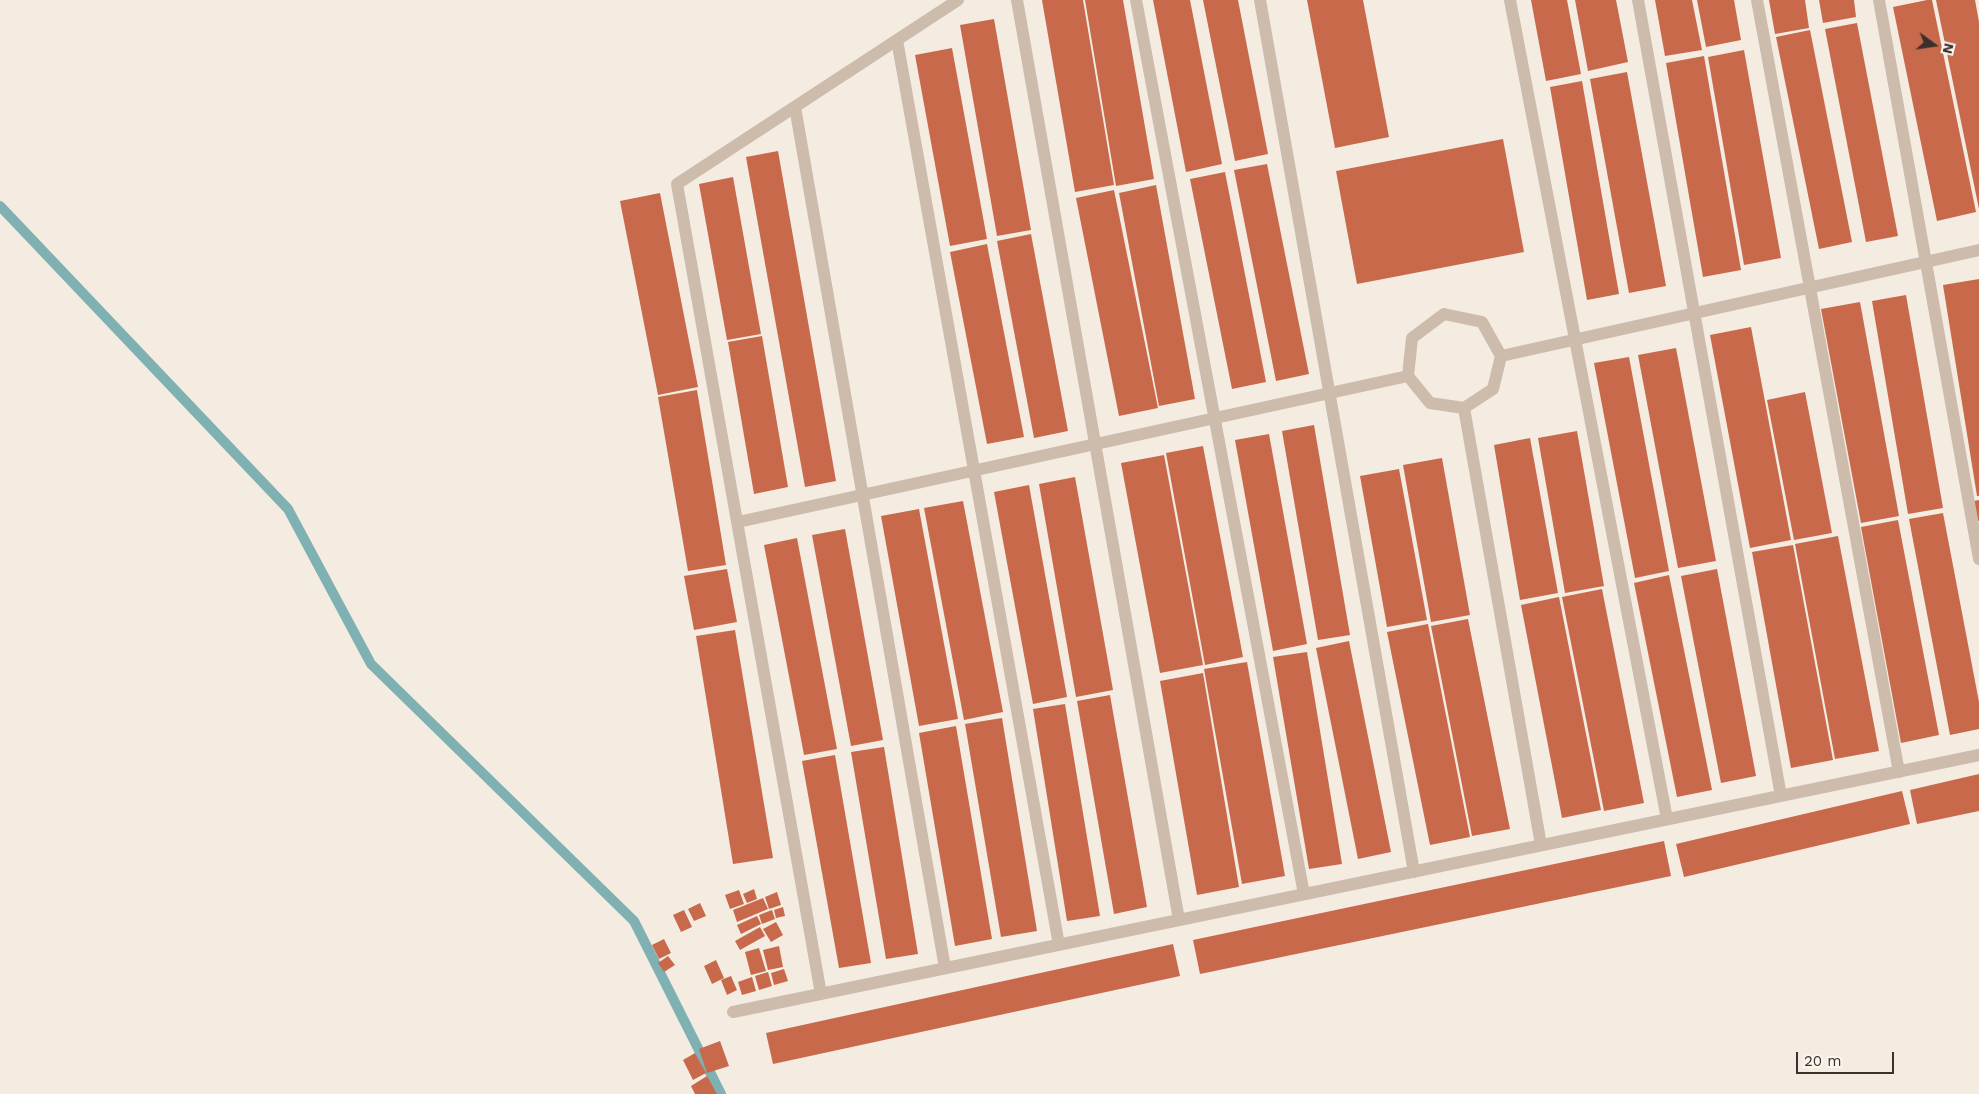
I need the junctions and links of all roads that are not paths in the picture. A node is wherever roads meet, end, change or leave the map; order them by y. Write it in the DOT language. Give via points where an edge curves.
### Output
graph roads {
  1 [pos="958,0"];
  2 [pos="1017,0"];
  3 [pos="1136,0"];
  4 [pos="1260,0"];
  5 [pos="1510,0"];
  6 [pos="1638,0"];
  7 [pos="1758,0"];
  8 [pos="1879,0"];
  9 [pos="897,40"];
  10 [pos="795,107"];
  11 [pos="1979,250"];
  12 [pos="1926,262"];
  13 [pos="1810,287"];
  14 [pos="1694,313"];
  15 [pos="1575,340"];
  16 [pos="1501,356"];
  17 [pos="1408,376"];
  18 [pos="1330,393"];
  19 [pos="1464,408"];
  20 [pos="1215,418"];
  21 [pos="1096,444"];
  22 [pos="974,471"];
  23 [pos="863,494"];
  24 [pos="738,522"];
  25 [pos="1979,559"];
  26 [pos="1979,755"];
  27 [pos="1899,772"];
  28 [pos="1780,796"];
  29 [pos="1667,819"];
  30 [pos="1540,845"];
  31 [pos="1414,872"];
  32 [pos="1304,894"];
  33 [pos="1180,920"];
  34 [pos="1059,945"];
  35 [pos="945,968"];
  36 [pos="821,994"];
  37 [pos="732,1012"];
  1 -- 9 [label="street"];
  2 -- 21 [label="street"];
  3 -- 20 [label="street"];
  4 -- 18 [label="street"];
  5 -- 15 [label="street"];
  6 -- 14 [label="street"];
  7 -- 13 [label="street"];
  8 -- 12 [label="street"];
  9 -- 10 [label="street"];
  9 -- 22 [label="street"];
  10 -- 23 [label="street"];
  10 -- 24 [label="street" via="677,184"];
  11 -- 12 [label="street"];
  12 -- 13 [label="street"];
  12 -- 25 [label="street"];
  13 -- 14 [label="street"];
  13 -- 27 [label="street"];
  14 -- 15 [label="street"];
  14 -- 28 [label="street"];
  15 -- 16 [label="street"];
  15 -- 29 [label="street"];
  16 -- 17 [label="street" via="1482,322 1444,314 1412,338"];
  16 -- 19 [label="street" via="1492,389"];
  17 -- 18 [label="street"];
  17 -- 19 [label="street" via="1430,403"];
  18 -- 20 [label="street"];
  18 -- 31 [label="street"];
  19 -- 30 [label="street"];
  20 -- 21 [label="street"];
  20 -- 32 [label="street"];
  21 -- 22 [label="street"];
  21 -- 33 [label="street"];
  22 -- 23 [label="street"];
  22 -- 34 [label="street"];
  23 -- 24 [label="street"];
  23 -- 35 [label="street"];
  24 -- 36 [label="street"];
  26 -- 27 [label="street"];
  27 -- 28 [label="street"];
  28 -- 29 [label="street"];
  29 -- 30 [label="street"];
  30 -- 31 [label="street"];
  31 -- 32 [label="street"];
  32 -- 33 [label="street"];
  33 -- 34 [label="street"];
  34 -- 35 [label="street"];
  35 -- 36 [label="street"];
  36 -- 37 [label="street"];
}
